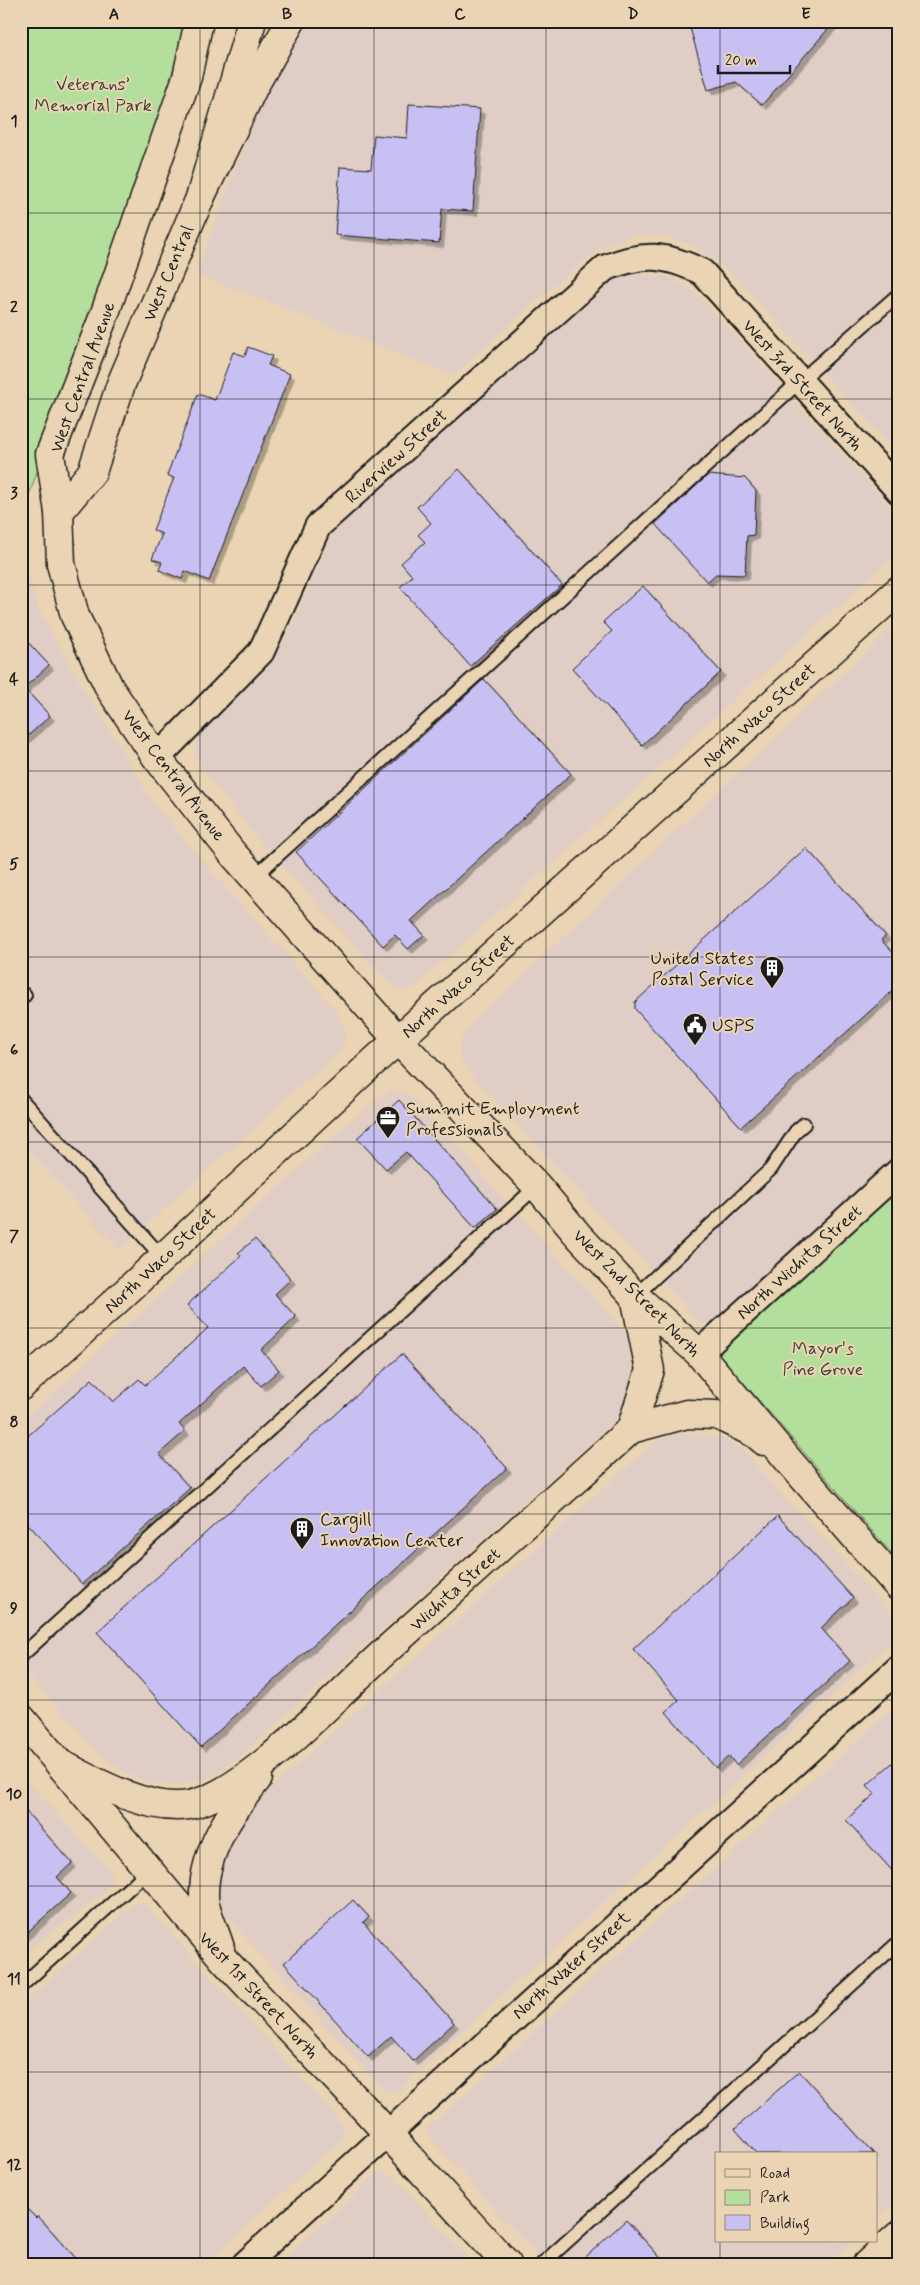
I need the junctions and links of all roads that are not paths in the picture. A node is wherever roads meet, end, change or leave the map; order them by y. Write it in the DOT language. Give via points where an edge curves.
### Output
graph roads {
  1 [pos="199,21"];
  2 [pos="252,21"];
  3 [pos="291,21"];
  4 [pos="200,198"];
  5 [pos="707,278"];
  6 [pos="899,294"];
  7 [pos="800,381"];
  8 [pos="899,492"];
  9 [pos="59,512"];
  10 [pos="899,590"];
  11 [pos="157,758"];
  12 [pos="254,878"];
  13 [pos="329,960"];
  14 [pos="398,1040"];
  15 [pos="21,1099"];
  16 [pos="804,1124"];
  17 [pos="899,1171"];
  18 [pos="537,1186"];
  19 [pos="162,1256"];
  20 [pos="635,1296"];
  21 [pos="699,1353"];
  22 [pos="21,1386"];
  23 [pos="631,1429"];
  24 [pos="789,1462"];
  25 [pos="899,1587"];
  26 [pos="21,1656"];
  27 [pos="899,1668"];
  28 [pos="21,1718"];
  29 [pos="280,1750"];
  30 [pos="61,1764"];
  31 [pos="149,1870"];
  32 [pos="899,1942"];
  33 [pos="225,1961"];
  34 [pos="21,1986"];
  35 [pos="387,2133"];
  36 [pos="899,2235"];
  37 [pos="245,2264"];
  38 [pos="507,2264"];
  39 [pos="542,2264"];
  40 [pos="867,2264"];
  1 -- 9 [label="street, West Central Avenue" via="186,77 150,183 105,313 50,454"];
  2 -- 4 [label="street, West Central"];
  3 -- 4 [label="street" via="254,86"];
  4 -- 9 [label="street, West Central" via="121,384 92,472"];
  5 -- 7 [label="street, West 3rd Street North"];
  5 -- 11 [label="street, Riverview Street" via="680,261 652,256 629,258 606,268 318,526 261,652"];
  6 -- 7 [label="lane"];
  7 -- 8 [label="street, West 3rd Street North"];
  7 -- 12 [label="lane"];
  9 -- 11 [label="street, West Central Avenue" via="61,564 75,616 110,689"];
  10 -- 14 [label="street, North Waco Street"];
  11 -- 12 [label="street, West Central Avenue"];
  12 -- 13 [label="street, West Central Avenue"];
  13 -- 14 [label="street, West 2nd Street North"];
  14 -- 18 [label="street, West 2nd Street North"];
  14 -- 19 [label="street, North Waco Street"];
  15 -- 19 [label="lane"];
  16 -- 20 [label="lane" via="771,1169"];
  17 -- 21 [label="street, North Wichita Street"];
  18 -- 20 [label="street, West 2nd Street North"];
  18 -- 26 [label="lane"];
  19 -- 22 [label="street, North Waco Street" via="114,1304"];
  20 -- 21 [label="street, West 2nd Street North"];
  20 -- 23 [label="street" via="650,1370"];
  21 -- 24 [label="street, West 2nd Street North"];
  23 -- 24 [label="street" via="687,1414 717,1415 756,1434"];
  23 -- 29 [label="street, Wichita Street"];
  24 -- 25 [label="street, West 2nd Street North"];
  27 -- 35 [label="street, North Water Street"];
  28 -- 30 [label="street, West 1st Street North"];
  29 -- 30 [label="street" via="221,1794 188,1805 133,1798"];
  29 -- 33 [label="street" via="236,1805 218,1838 206,1871 204,1897"];
  30 -- 31 [label="street, West 1st Street North"];
  31 -- 33 [label="street, West 1st Street North"];
  31 -- 34 [label="lane"];
  32 -- 39 [label="lane"];
  33 -- 35 [label="street, West 1st Street North"];
  35 -- 37 [label="street, North Water Street"];
  35 -- 38 [label="street, West 1st Street North"];
  36 -- 40 [label="street"];
}
